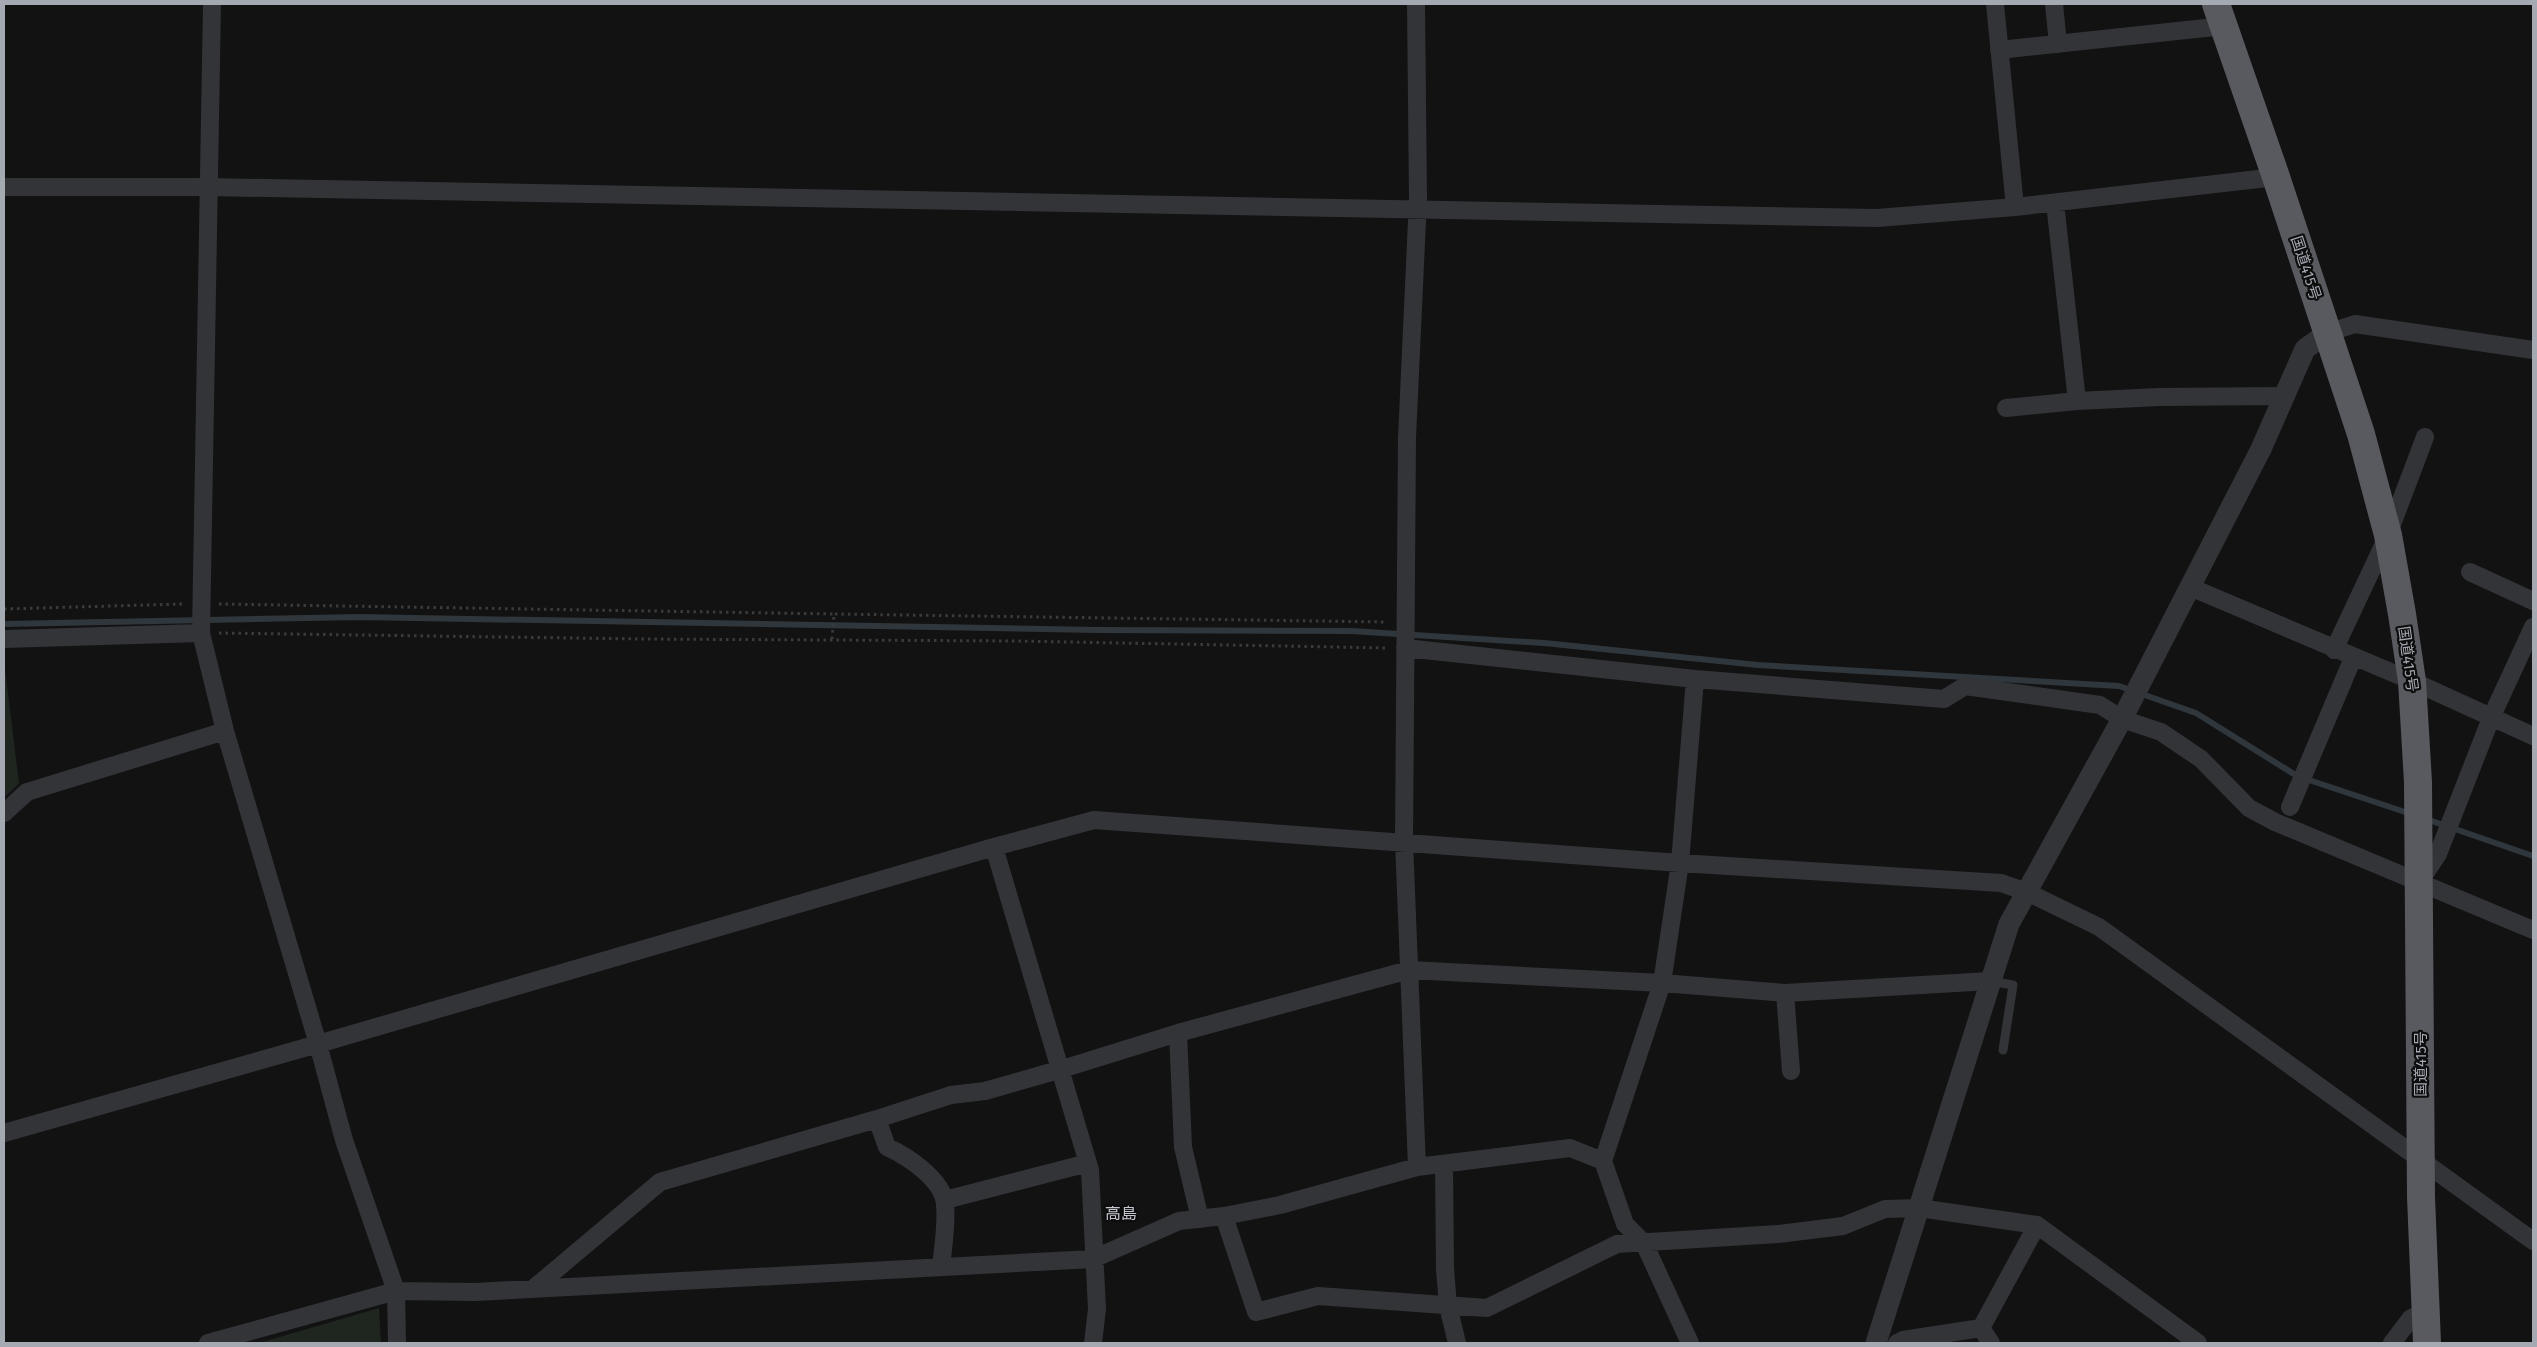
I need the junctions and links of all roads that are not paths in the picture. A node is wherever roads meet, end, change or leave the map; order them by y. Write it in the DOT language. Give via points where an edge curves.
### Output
graph roads {
  1 [pos="212,4"];
  2 [pos="1416,4"];
  3 [pos="1995,4"];
  4 [pos="2054,4"];
  5 [pos="2220,15"];
  6 [pos="2058,44"];
  7 [pos="1999,50"];
  8 [pos="2276,177"];
  9 [pos="4,186"];
  10 [pos="207,187"];
  11 [pos="2055,203"];
  12 [pos="2015,207"];
  13 [pos="1417,210"];
  14 [pos="2327,333"];
  15 [pos="2533,350"];
  16 [pos="2283,396"];
  17 [pos="2078,401"];
  18 [pos="2006,408"];
  19 [pos="2425,437"];
  20 [pos="2388,535"];
  21 [pos="2470,572"];
  22 [pos="2190,587"];
  23 [pos="2533,601"];
  24 [pos="2533,626"];
  25 [pos="201,633"];
  26 [pos="4,639"];
  27 [pos="1405,648"];
  28 [pos="2334,650"];
  29 [pos="2353,658"];
  30 [pos="1695,679"];
  31 [pos="2412,681"];
  32 [pos="2491,718"];
  33 [pos="2122,719"];
  34 [pos="225,732"];
  35 [pos="2533,736"];
  36 [pos="2290,807"];
  37 [pos="4,813"];
  38 [pos="1404,841"];
  39 [pos="994,846"];
  40 [pos="1680,863"];
  41 [pos="2420,881"];
  42 [pos="2027,892"];
  43 [pos="2533,930"];
  44 [pos="1409,970"];
  45 [pos="1990,981"];
  46 [pos="1662,983"];
  47 [pos="1786,993"];
  48 [pos="1178,1033"];
  49 [pos="318,1044"];
  50 [pos="2003,1050"];
  51 [pos="1062,1069"];
  52 [pos="1791,1071"];
  53 [pos="877,1119"];
  54 [pos="4,1133"];
  55 [pos="2422,1159"];
  56 [pos="1603,1161"];
  57 [pos="1088,1163"];
  58 [pos="1444,1165"];
  59 [pos="1417,1168"];
  60 [pos="944,1200"];
  61 [pos="1919,1208"];
  62 [pos="1224,1216"];
  63 [pos="1200,1219"];
  64 [pos="2037,1225"];
  65 [pos="2533,1241"];
  66 [pos="1644,1243"];
  67 [pos="1093,1259"];
  68 [pos="942,1267"];
  69 [pos="533,1289"];
  70 [pos="396,1291"];
  71 [pos="1448,1306"];
  72 [pos="2426,1312"];
  73 [pos="1981,1328"];
  74 [pos="208,1343"];
  75 [pos="397,1343"];
  76 [pos="1093,1343"];
  77 [pos="1457,1343"];
  78 [pos="1690,1343"];
  79 [pos="1876,1343"];
  80 [pos="1897,1343"];
  81 [pos="1991,1343"];
  82 [pos="2198,1343"];
  83 [pos="2392,1343"];
  84 [pos="2427,1343"];
  1 -- 10 [label="street"];
  2 -- 13 [label="street"];
  3 -- 7 [label="street"];
  4 -- 6 [label="street"];
  5 -- 6 [label="street"];
  5 -- 8 [label="highway, 国道415号"];
  6 -- 7 [label="street"];
  7 -- 12 [label="street"];
  8 -- 11 [label="street"];
  8 -- 14 [label="highway, 国道415号"];
  9 -- 10 [label="street"];
  10 -- 13 [label="street"];
  10 -- 25 [label="street"];
  11 -- 12 [label="street"];
  11 -- 17 [label="street"];
  12 -- 13 [label="street" via="1877,218"];
  13 -- 27 [label="street" via="1407,438"];
  14 -- 15 [label="street" via="2355,324"];
  14 -- 16 [label="street" via="2304,349"];
  14 -- 20 [label="highway, 国道415号" via="2361,434"];
  16 -- 17 [label="street"];
  16 -- 22 [label="street" via="2261,449"];
  17 -- 18 [label="street"];
  19 -- 20 [label="street"];
  20 -- 28 [label="street"];
  20 -- 31 [label="highway, 国道415号"];
  21 -- 23 [label="street"];
  22 -- 28 [label="street"];
  22 -- 33 [label="street"];
  24 -- 32 [label="street"];
  25 -- 26 [label="street"];
  25 -- 34 [label="street"];
  27 -- 30 [label="street"];
  27 -- 38 [label="street"];
  28 -- 29 [label="street"];
  29 -- 31 [label="street"];
  29 -- 36 [label="street"];
  30 -- 33 [label="street" via="1944,699 1965,686 2100,705"];
  30 -- 40 [label="street"];
  31 -- 32 [label="street"];
  31 -- 41 [label="highway, 国道415号"];
  32 -- 35 [label="street"];
  32 -- 41 [label="street" via="2438,854"];
  33 -- 41 [label="street" via="2161,732 2202,759 2249,808 2275,822"];
  33 -- 42 [label="street"];
  34 -- 37 [label="street" via="27,792"];
  34 -- 49 [label="street"];
  38 -- 39 [label="street" via="1094,820"];
  38 -- 40 [label="street"];
  38 -- 44 [label="street"];
  39 -- 49 [label="street"];
  39 -- 51 [label="street"];
  40 -- 42 [label="street" via="2001,883"];
  40 -- 46 [label="street"];
  41 -- 43 [label="street"];
  41 -- 55 [label="highway, 国道415号"];
  42 -- 45 [label="street" via="2009,924"];
  42 -- 55 [label="street" via="2099,927"];
  44 -- 46 [label="street"];
  44 -- 48 [label="street"];
  44 -- 59 [label="street"];
  45 -- 47 [label="street"];
  45 -- 50 [label="lane" via="2013,985"];
  45 -- 61 [label="street"];
  46 -- 47 [label="street"];
  46 -- 56 [label="street"];
  47 -- 52 [label="street"];
  48 -- 51 [label="street"];
  48 -- 63 [label="street" via="1183,1147"];
  49 -- 54 [label="street"];
  49 -- 70 [label="street" via="344,1140"];
  51 -- 53 [label="street" via="985,1091 951,1095"];
  51 -- 57 [label="street"];
  53 -- 60 [label="street" via="887,1147 905,1155 925,1172 942,1191"];
  53 -- 69 [label="street" via="660,1182"];
  55 -- 65 [label="street"];
  55 -- 72 [label="highway, 国道415号"];
  56 -- 58 [label="street" via="1570,1148"];
  56 -- 66 [label="street" via="1626,1224"];
  57 -- 60 [label="street"];
  57 -- 67 [label="street"];
  58 -- 59 [label="street"];
  58 -- 71 [label="street"];
  59 -- 62 [label="street" via="1280,1205"];
  60 -- 68 [label="street"];
  61 -- 64 [label="street"];
  61 -- 66 [label="street" via="1885,1209 1843,1226"];
  61 -- 79 [label="street"];
  62 -- 63 [label="street"];
  62 -- 71 [label="street" via="1256,1312 1318,1296"];
  63 -- 67 [label="street" via="1180,1221"];
  64 -- 73 [label="street"];
  64 -- 82 [label="street"];
  66 -- 71 [label="street" via="1616,1244 1487,1308"];
  66 -- 78 [label="street"];
  67 -- 68 [label="street"];
  67 -- 76 [label="street" via="1097,1309"];
  68 -- 69 [label="street"];
  69 -- 70 [label="street"];
  70 -- 74 [label="street"];
  70 -- 75 [label="street"];
  71 -- 77 [label="street"];
  72 -- 83 [label="street" via="2411,1318"];
  72 -- 84 [label="highway, 国道415号"];
  73 -- 80 [label="street"];
  73 -- 81 [label="street"];
}
